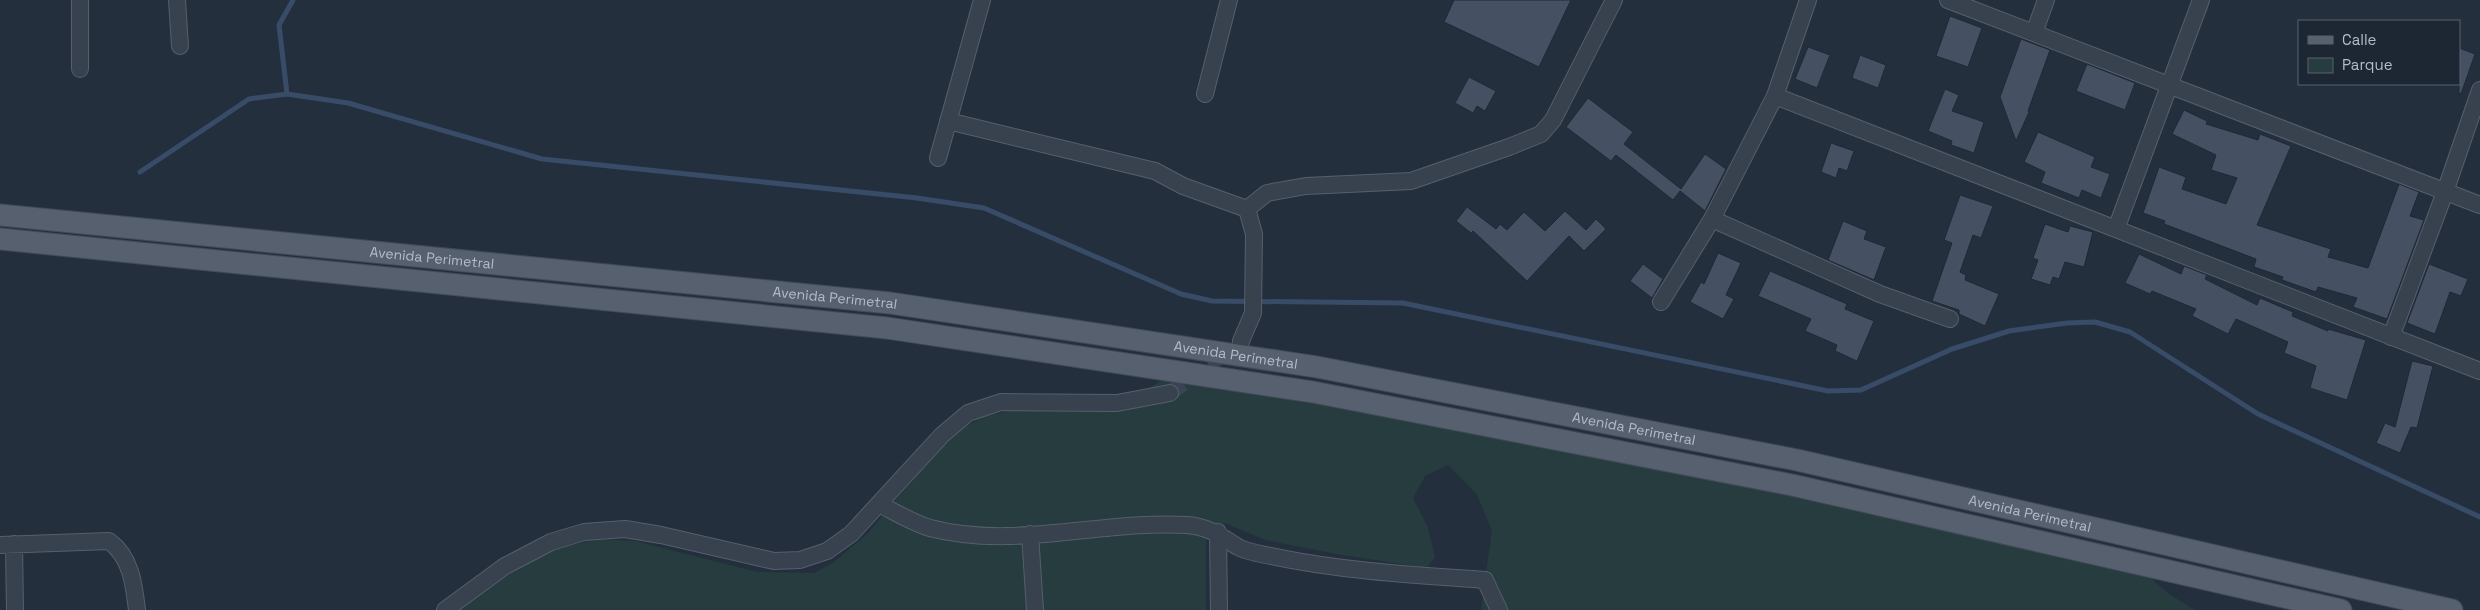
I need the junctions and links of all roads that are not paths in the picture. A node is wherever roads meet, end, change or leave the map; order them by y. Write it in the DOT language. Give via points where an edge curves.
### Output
graph roads {
  1 [pos="80,0"];
  2 [pos="177,0"];
  3 [pos="982,0"];
  4 [pos="1229,0"];
  5 [pos="1614,0"];
  6 [pos="1808,0"];
  7 [pos="1948,0"];
  8 [pos="2046,0"];
  9 [pos="2200,0"];
  10 [pos="2034,33"];
  11 [pos="180,46"];
  12 [pos="80,69"];
  13 [pos="2171,86"];
  14 [pos="2480,90"];
  15 [pos="1206,94"];
  16 [pos="1775,96"];
  17 [pos="948,121"];
  18 [pos="938,158"];
  19 [pos="2446,192"];
  20 [pos="2480,205"];
  21 [pos="1247,208"];
  22 [pos="0,215"];
  23 [pos="1712,219"];
  24 [pos="2116,229"];
  25 [pos="0,239"];
  26 [pos="1661,302"];
  27 [pos="1950,319"];
  28 [pos="2391,337"];
  29 [pos="1240,341"];
  30 [pos="2480,371"];
  31 [pos="1170,393"];
  32 [pos="879,504"];
  33 [pos="1218,532"];
  34 [pos="1030,534"];
  35 [pos="7,544"];
  36 [pos="15,610"];
  37 [pos="137,610"];
  38 [pos="445,610"];
  39 [pos="1035,610"];
  40 [pos="1219,610"];
  41 [pos="1499,610"];
  42 [pos="2342,610"];
  43 [pos="2452,610"];
  1 -- 12 [label="street"];
  2 -- 11 [label="street"];
  3 -- 17 [label="street"];
  4 -- 15 [label="street"];
  5 -- 21 [label="street" via="1553,120 1541,134 1411,180 1306,186 1267,193"];
  6 -- 16 [label="street"];
  7 -- 10 [label="street"];
  8 -- 10 [label="street"];
  9 -- 13 [label="street"];
  10 -- 13 [label="street"];
  13 -- 19 [label="street"];
  13 -- 24 [label="street"];
  14 -- 19 [label="street"];
  16 -- 23 [label="street"];
  16 -- 24 [label="street"];
  17 -- 18 [label="street"];
  17 -- 21 [label="street" via="1156,171 1183,186"];
  19 -- 20 [label="street"];
  19 -- 28 [label="street"];
  21 -- 29 [label="street" via="1254,234 1253,313"];
  22 -- 43 [label="main road, Avenida Perimetral" via="890,303 1308,366 1797,460"];
  23 -- 26 [label="street"];
  23 -- 27 [label="street" via="1880,294"];
  24 -- 28 [label="street"];
  25 -- 42 [label="main road, Avenida Perimetral" via="887,328 1313,392 1792,485"];
  28 -- 30 [label="street"];
  31 -- 32 [label="street" via="1117,403 1001,402 968,413 942,435"];
  32 -- 34 [label="street" via="929,528 972,535"];
  32 -- 38 [label="street" via="851,534 827,551 800,560 774,561 625,529 584,532 551,542 504,566"];
  33 -- 34 [label="street" via="1188,525 1135,525"];
  33 -- 40 [label="street"];
  33 -- 41 [label="street" via="1239,548 1270,556 1373,573 1485,580"];
  34 -- 39 [label="street"];
  35 -- 36 [label="street"];
  35 -- 37 [label="street" via="109,540 119,548 128,563"];
}
